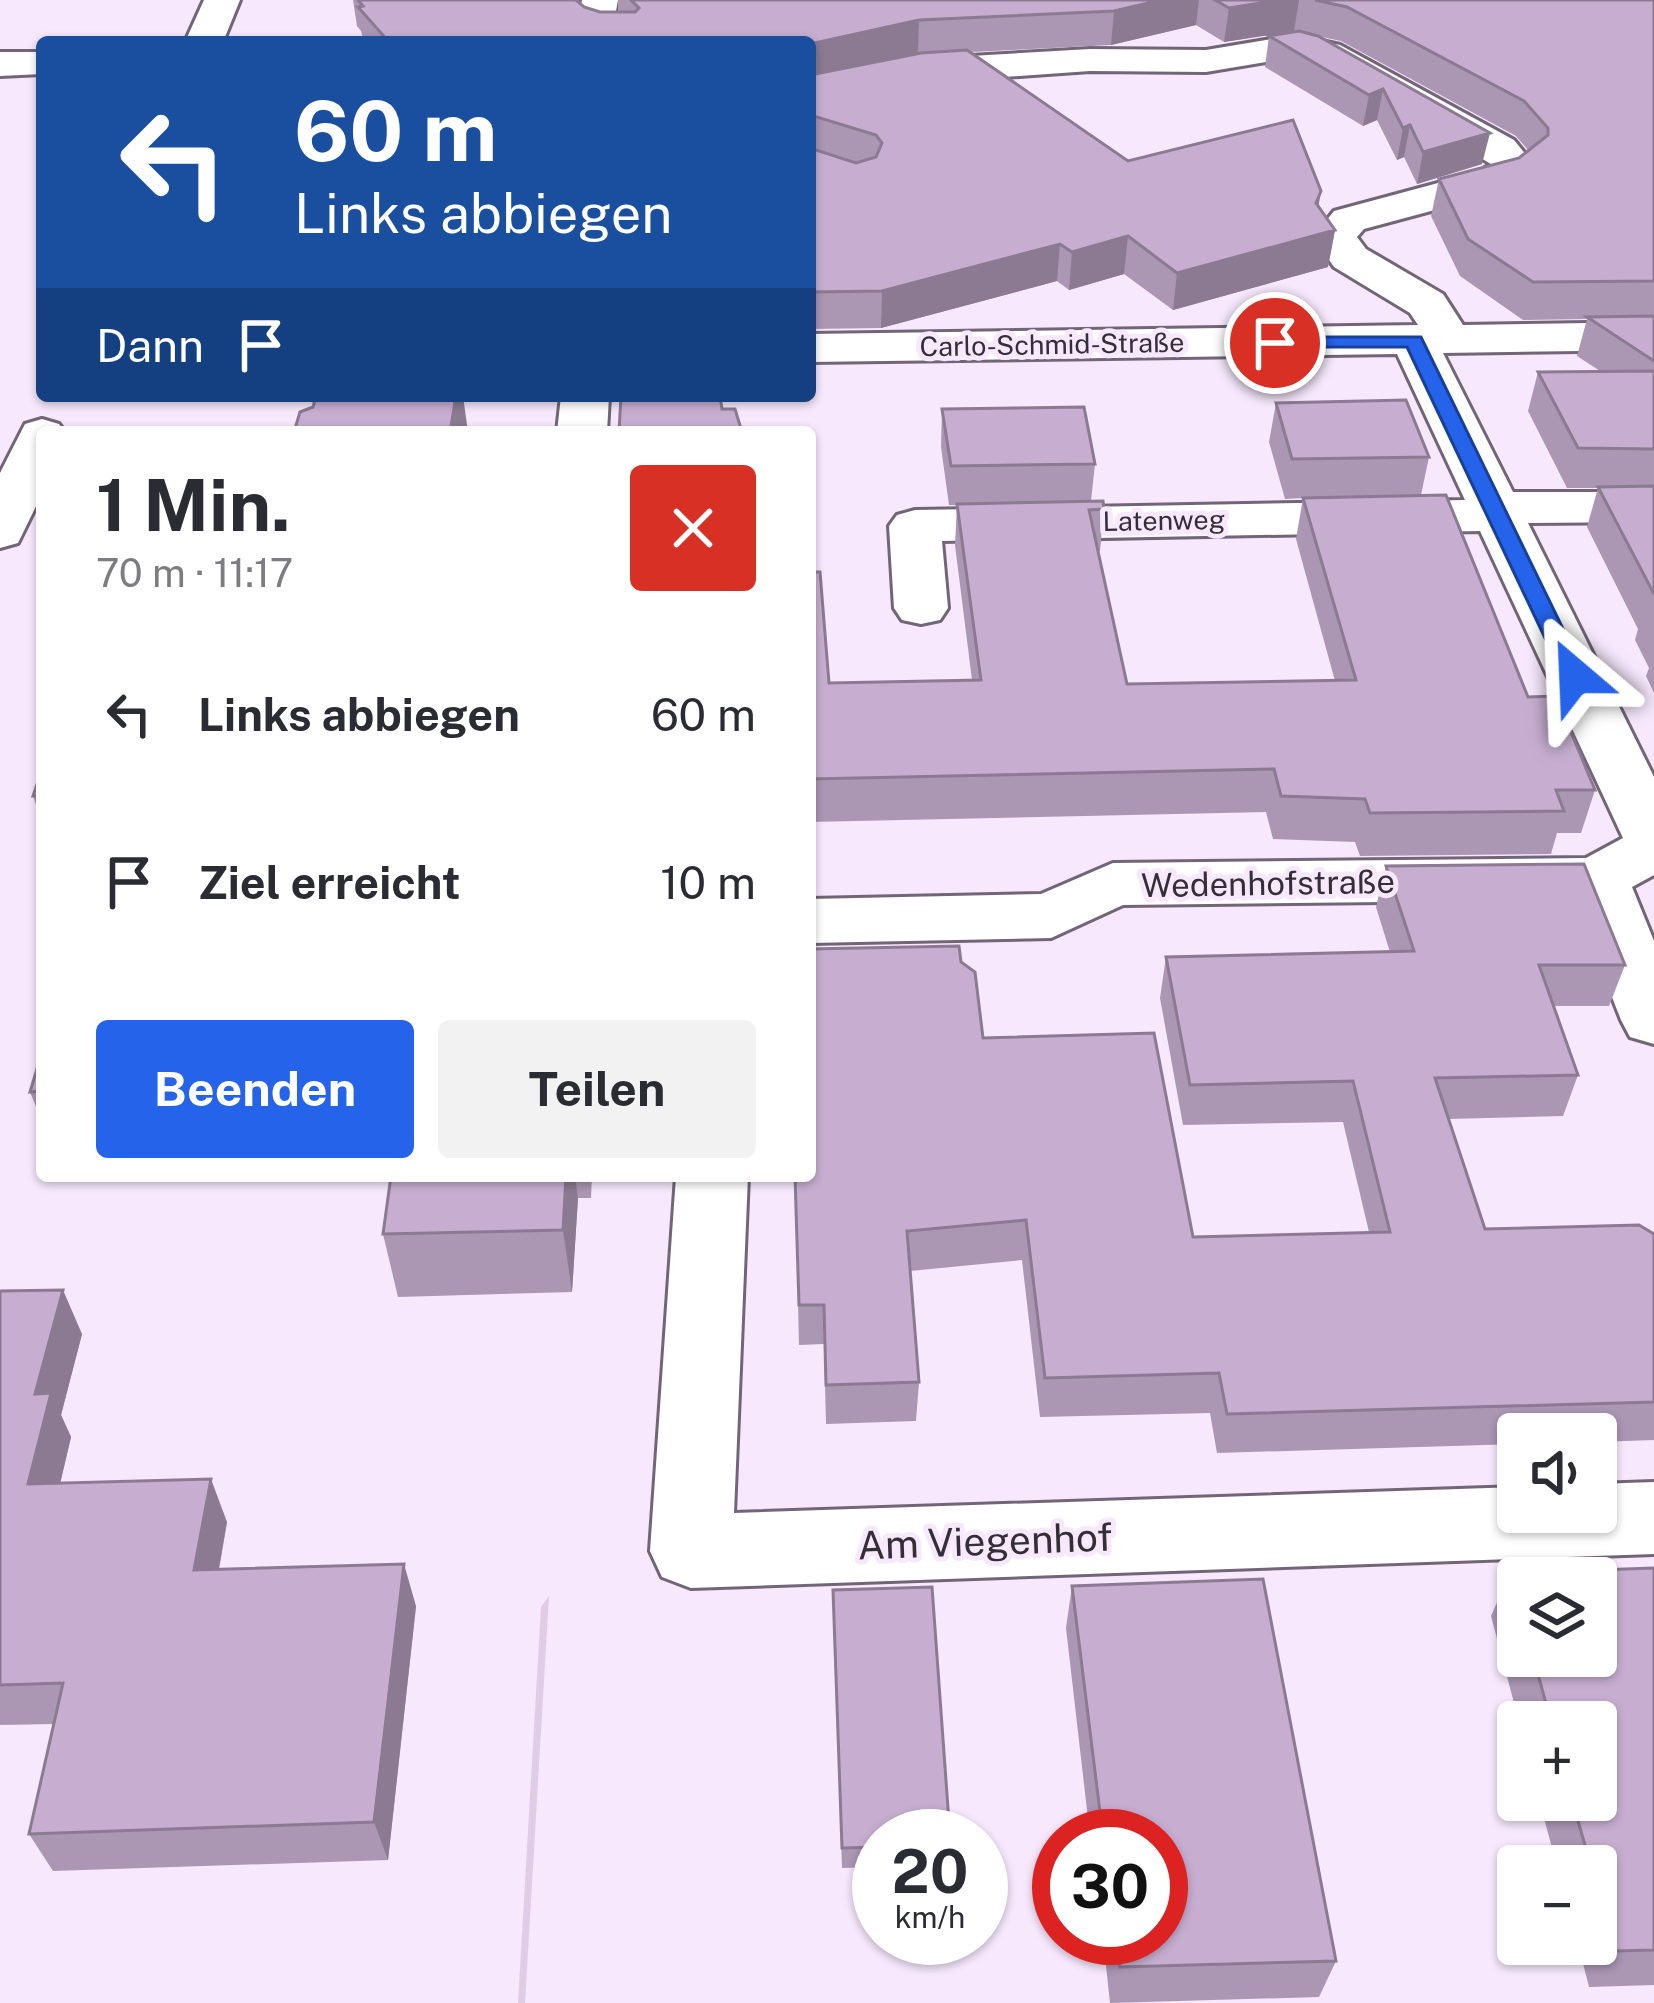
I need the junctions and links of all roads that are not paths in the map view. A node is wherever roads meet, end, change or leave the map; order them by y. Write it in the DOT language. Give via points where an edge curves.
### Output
graph roads {
  1 [pos="222,0"];
  2 [pos="600,0"];
  3 [pos="207,36"];
  4 [pos="610,36"];
  5 [pos="36,63"];
  6 [pos="0,64"];
  7 [pos="816,93"];
  8 [pos="1654,336"];
  9 [pos="1432,341"];
  10 [pos="816,348"];
  11 [pos="36,447"];
  12 [pos="1654,507"];
  13 [pos="1494,511"];
  14 [pos="0,532"];
  15 [pos="921,608"];
  16 [pos="1654,838"];
  17 [pos="1654,848"];
  18 [pos="1597,879"];
  19 [pos="816,921"];
  20 [pos="1654,1020"];
  21 [pos="712,1182"];
  22 [pos="1654,1518"];
  1 -- 3 [label="street"];
  2 -- 4 [label="street" via="595,25"];
  5 -- 6 [label="street"];
  7 -- 9 [label="street" via="919,71 1206,61 1295,46 1327,53 1501,149 1514,167 1494,182 1349,220 1335,237 1350,258 1427,304"];
  8 -- 9 [label="street, Carlo-Schmid-Straße"];
  9 -- 10 [label="street, Carlo-Schmid-Straße"];
  9 -- 13 [label="street"];
  11 -- 14 [label="street"];
  12 -- 13 [label="street"];
  13 -- 15 [label="street, Latenweg" via="915,526"];
  13 -- 16 [label="street"];
  17 -- 18 [label="street, Wedenhofstraße"];
  18 -- 19 [label="street, Wedenhofstraße" via="1113,884 1051,916"];
  18 -- 20 [label="street"];
  21 -- 22 [label="street, Am Viegenhof" via="691,1551"];
}
